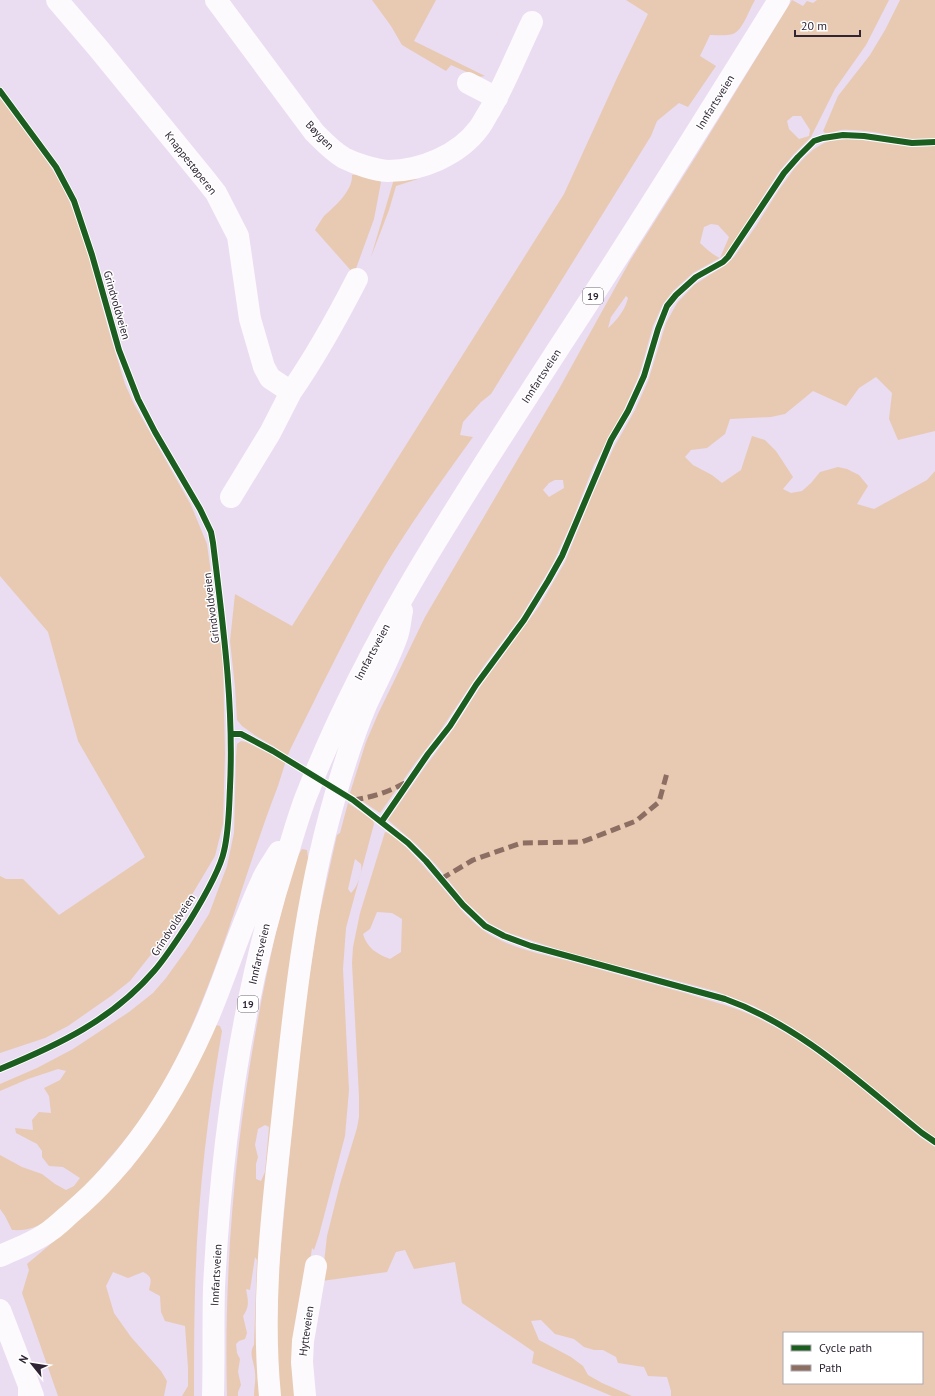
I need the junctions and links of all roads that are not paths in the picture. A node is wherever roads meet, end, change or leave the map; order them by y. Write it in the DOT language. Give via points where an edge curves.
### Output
graph roads {
  1 [pos="57,0"];
  2 [pos="216,0"];
  3 [pos="779,0"];
  4 [pos="532,22"];
  5 [pos="468,83"];
  6 [pos="497,98"];
  7 [pos="358,279"];
  8 [pos="291,392"];
  9 [pos="231,497"];
  10 [pos="406,590"];
  11 [pos="299,818"];
  12 [pos="0,1256"];
  13 [pos="316,1266"];
  14 [pos="0,1310"];
  15 [pos="30,1393"];
  16 [pos="213,1396"];
  17 [pos="270,1396"];
  18 [pos="305,1396"];
  1 -- 8 [label="main road, Knappestøperen" via="216,193 238,236 250,319 264,367 270,378"];
  2 -- 6 [label="main road, Bøygen" via="314,132 344,158 367,167 388,171 413,168 432,163 452,153 479,128"];
  3 -- 10 [label="main road, Innfartsveien / 19" via="591,299 447,520"];
  4 -- 6 [label="main road, Bøygen"];
  5 -- 6 [label="main road"];
  7 -- 8 [label="main road" via="313,360"];
  8 -- 9 [label="main road"];
  10 -- 11 [label="main road, Innfartsveien / 19" via="354,686 308,790"];
  10 -- 17 [label="main road" via="397,637 348,751 333,802 319,859 305,940 287,1065 272,1216 267,1303"];
  11 -- 12 [label="main road" via="261,882 209,1016 163,1106 115,1170 80,1205 51,1230 28,1244"];
  11 -- 16 [label="main road, Innfartsveien / 19" via="271,903 252,980 233,1094 221,1194 215,1281"];
  13 -- 18 [label="main road, Hytteveien" via="303,1341"];
  14 -- 15 [label="main road"];
}
